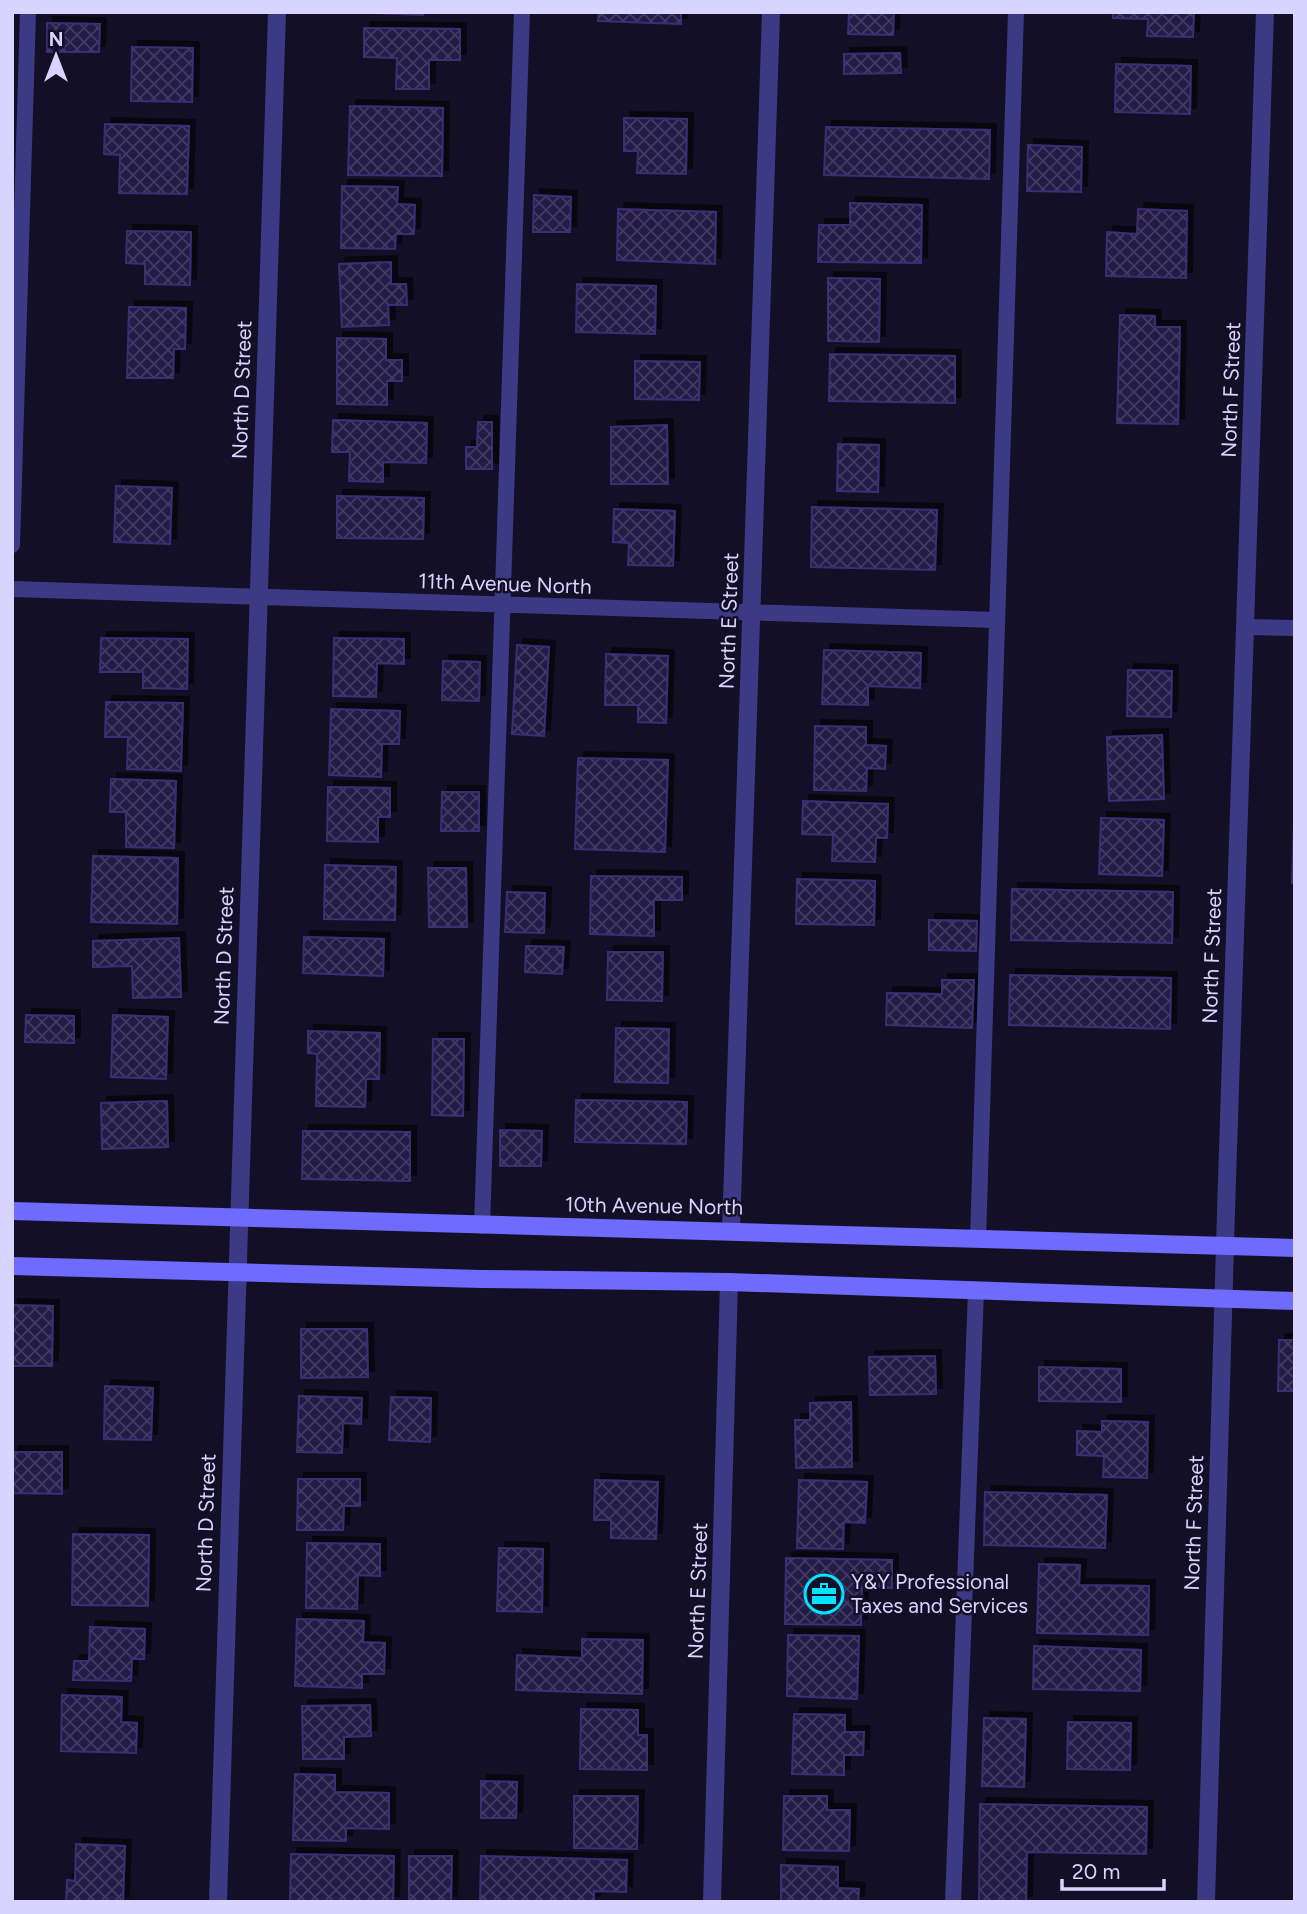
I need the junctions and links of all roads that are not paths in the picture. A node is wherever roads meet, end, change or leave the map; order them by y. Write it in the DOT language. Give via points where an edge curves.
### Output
graph roads {
  1 [pos="28,12"];
  2 [pos="277,12"];
  3 [pos="522,12"];
  4 [pos="771,12"];
  5 [pos="1016,12"];
  6 [pos="1265,12"];
  7 [pos="12,544"];
  8 [pos="12,589"];
  9 [pos="258,597"];
  10 [pos="504,604"];
  11 [pos="752,612"];
  12 [pos="996,620"];
  13 [pos="1246,627"];
  14 [pos="1295,628"];
  15 [pos="12,1211"];
  16 [pos="238,1218"];
  17 [pos="482,1226"];
  18 [pos="731,1231"];
  19 [pos="978,1238"];
  20 [pos="1225,1246"];
  21 [pos="1295,1248"];
  22 [pos="12,1266"];
  23 [pos="237,1273"];
  24 [pos="729,1282"];
  25 [pos="976,1291"];
  26 [pos="1223,1298"];
  27 [pos="1295,1301"];
  28 [pos="218,1902"];
  29 [pos="712,1902"];
  30 [pos="953,1902"];
  31 [pos="1206,1902"];
  1 -- 7 [label="lane"];
  2 -- 9 [label="street, North D Street"];
  3 -- 10 [label="lane"];
  4 -- 11 [label="street, North E Street"];
  5 -- 12 [label="lane"];
  6 -- 13 [label="street, North F Street"];
  8 -- 9 [label="lane, 11th Avenue North"];
  9 -- 10 [label="lane, 11th Avenue North"];
  9 -- 16 [label="street, North D Street"];
  10 -- 11 [label="lane, 11th Avenue North"];
  10 -- 17 [label="lane"];
  11 -- 12 [label="lane, 11th Avenue North"];
  11 -- 18 [label="street, North E Street"];
  12 -- 19 [label="lane"];
  13 -- 14 [label="lane"];
  13 -- 20 [label="street, North F Street"];
  15 -- 16 [label="main road, 10th Avenue North"];
  16 -- 17 [label="main road, 10th Avenue North"];
  16 -- 23 [label="street, North D Street"];
  17 -- 18 [label="main road, 10th Avenue North"];
  18 -- 19 [label="main road, 10th Avenue North"];
  19 -- 20 [label="main road, 10th Avenue North"];
  20 -- 21 [label="main road, 10th Avenue North"];
  20 -- 26 [label="street, North F Street"];
  22 -- 23 [label="main road"];
  23 -- 24 [label="main road"];
  23 -- 28 [label="street, North D Street"];
  24 -- 25 [label="main road"];
  24 -- 29 [label="street, North E Street"];
  25 -- 26 [label="main road"];
  25 -- 30 [label="lane"];
  26 -- 27 [label="main road"];
  26 -- 31 [label="street, North F Street"];
}
